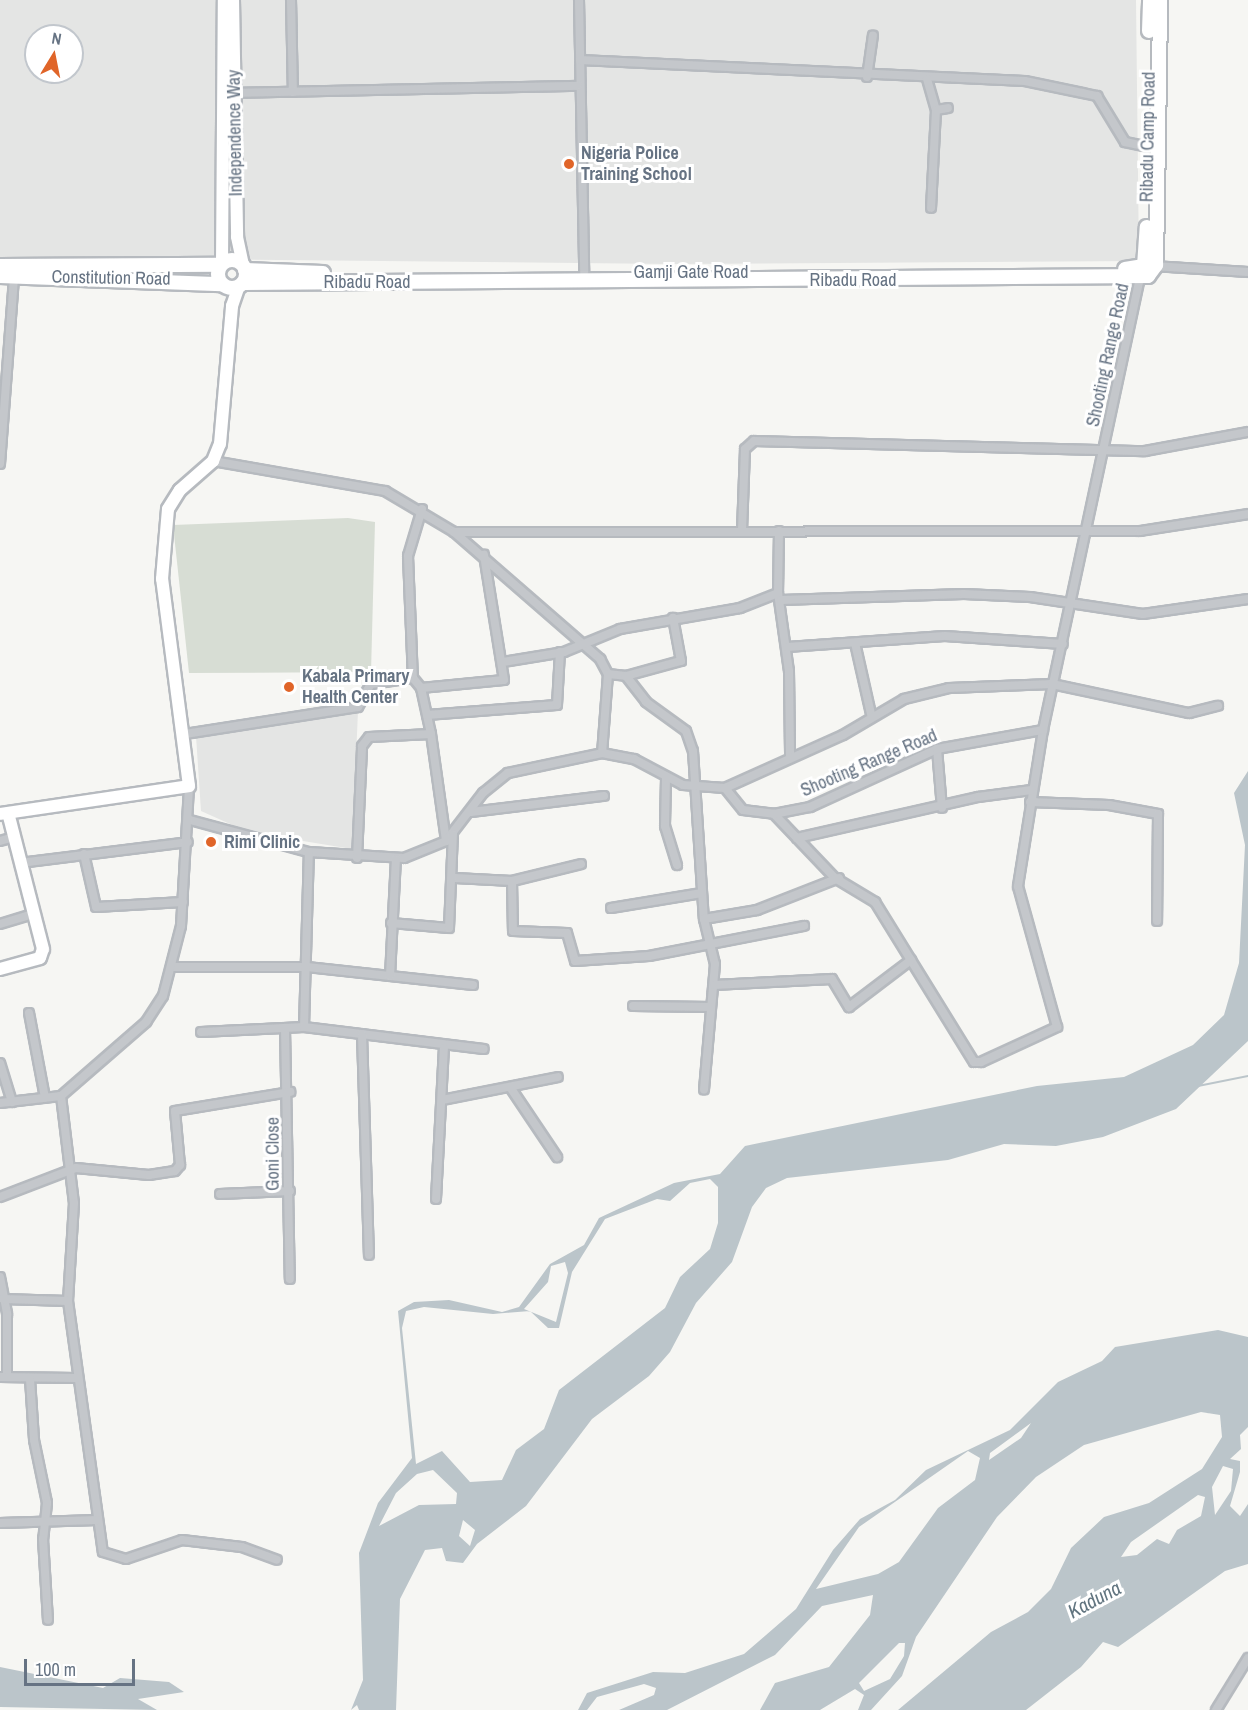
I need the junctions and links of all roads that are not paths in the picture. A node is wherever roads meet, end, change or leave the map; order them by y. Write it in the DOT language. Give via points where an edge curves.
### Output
graph roads {
  1 [pos="224,0"];
  2 [pos="234,0"];
  3 [pos="291,0"];
  4 [pos="579,0"];
  5 [pos="1150,0"];
  6 [pos="1160,0"];
  7 [pos="873,35"];
  8 [pos="580,60"];
  9 [pos="867,77"];
  10 [pos="927,79"];
  11 [pos="578,86"];
  12 [pos="292,92"];
  13 [pos="233,93"];
  14 [pos="948,108"];
  15 [pos="936,110"];
  16 [pos="1148,147"];
  17 [pos="931,208"];
  18 [pos="221,264"];
  19 [pos="0,266"];
  20 [pos="1144,269"];
  21 [pos="584,272"];
  22 [pos="1248,272"];
  23 [pos="7,276"];
  24 [pos="657,276"];
  25 [pos="236,279"];
  26 [pos="4,394"];
  27 [pos="1248,432"];
  28 [pos="1106,446"];
  29 [pos="213,461"];
  30 [pos="0,464"];
  31 [pos="422,509"];
  32 [pos="1248,514"];
  33 [pos="1090,528"];
  34 [pos="742,531"];
  35 [pos="779,531"];
  36 [pos="454,532"];
  37 [pos="484,555"];
  38 [pos="779,597"];
  39 [pos="1248,599"];
  40 [pos="1072,604"];
  41 [pos="673,618"];
  42 [pos="582,640"];
  43 [pos="855,643"];
  44 [pos="1063,644"];
  45 [pos="787,647"];
  46 [pos="560,652"];
  47 [pos="503,662"];
  48 [pos="608,674"];
  49 [pos="626,676"];
  50 [pos="413,678"];
  51 [pos="1052,684"];
  52 [pos="422,688"];
  53 [pos="1218,706"];
  54 [pos="871,714"];
  55 [pos="427,715"];
  56 [pos="1043,730"];
  57 [pos="185,734"];
  58 [pos="431,734"];
  59 [pos="937,749"];
  60 [pos="602,753"];
  61 [pos="790,758"];
  62 [pos="666,778"];
  63 [pos="189,786"];
  64 [pos="698,787"];
  65 [pos="725,788"];
  66 [pos="1032,790"];
  67 [pos="604,796"];
  68 [pos="1030,802"];
  69 [pos="942,808"];
  70 [pos="471,812"];
  71 [pos="4,813"];
  72 [pos="774,814"];
  73 [pos="190,820"];
  74 [pos="453,834"];
  75 [pos="14,837"];
  76 [pos="797,838"];
  77 [pos="0,841"];
  78 [pos="188,842"];
  79 [pos="446,842"];
  80 [pos="309,852"];
  81 [pos="84,854"];
  82 [pos="357,858"];
  83 [pos="396,859"];
  84 [pos="20,862"];
  85 [pos="581,864"];
  86 [pos="677,865"];
  87 [pos="455,878"];
  88 [pos="841,878"];
  89 [pos="512,881"];
  90 [pos="702,893"];
  91 [pos="183,902"];
  92 [pos="611,908"];
  93 [pos="33,914"];
  94 [pos="704,919"];
  95 [pos="1157,921"];
  96 [pos="391,922"];
  97 [pos="0,924"];
  98 [pos="804,926"];
  99 [pos="709,946"];
  100 [pos="911,960"];
  101 [pos="174,967"];
  102 [pos="307,967"];
  103 [pos="0,969"];
  104 [pos="390,976"];
  105 [pos="714,984"];
  106 [pos="473,985"];
  107 [pos="633,1006"];
  108 [pos="711,1007"];
  109 [pos="29,1013"];
  110 [pos="304,1027"];
  111 [pos="285,1029"];
  112 [pos="201,1032"];
  113 [pos="362,1034"];
  114 [pos="444,1048"];
  115 [pos="484,1049"];
  116 [pos="0,1063"];
  117 [pos="558,1077"];
  118 [pos="512,1090"];
  119 [pos="704,1090"];
  120 [pos="290,1092"];
  121 [pos="61,1096"];
  122 [pos="45,1098"];
  123 [pos="442,1100"];
  124 [pos="12,1102"];
  125 [pos="0,1103"];
  126 [pos="557,1157"];
  127 [pos="70,1171"];
  128 [pos="290,1191"];
  129 [pos="219,1194"];
  130 [pos="0,1197"];
  131 [pos="436,1199"];
  132 [pos="369,1255"];
  133 [pos="0,1277"];
  134 [pos="290,1279"];
  135 [pos="3,1299"];
  136 [pos="68,1301"];
  137 [pos="4,1377"];
  138 [pos="76,1378"];
  139 [pos="30,1379"];
  140 [pos="98,1520"];
  141 [pos="0,1523"];
  142 [pos="45,1523"];
  143 [pos="277,1560"];
  144 [pos="48,1620"];
  145 [pos="1248,1658"];
  146 [pos="1216,1710"];
  1 -- 18 [label="street, Independence Way"];
  2 -- 13 [label="street, Independence Way"];
  3 -- 12 [label="street"];
  4 -- 8 [label="street"];
  5 -- 16 [label="main road, Ribadu Camp Road"];
  6 -- 20 [label="main road"];
  7 -- 9 [label="street"];
  8 -- 9 [label="street"];
  8 -- 11 [label="street"];
  9 -- 10 [label="street"];
  10 -- 15 [label="street"];
  10 -- 16 [label="street" via="1025,81 1087,92 1100,101 1125,142"];
  11 -- 12 [label="street"];
  11 -- 21 [label="street"];
  12 -- 13 [label="street"];
  13 -- 25 [label="street, Independence Way"];
  14 -- 15 [label="street"];
  15 -- 17 [label="street"];
  16 -- 20 [label="main road, Ribadu Camp Road"];
  18 -- 19 [label="main road, Constitution Road"];
  18 -- 25 [label="main road"];
  18 -- 25 [label="main road, Constitution Road" via="233,260"];
  20 -- 22 [label="street"];
  20 -- 24 [label="main road, Gamji Gate Road"];
  20 -- 28 [label="street, Shooting Range Road"];
  21 -- 24 [label="main road, Gamji Gate Road"];
  21 -- 25 [label="main road, Gamji Gate Road"];
  23 -- 25 [label="main road, Constitution Road"];
  23 -- 26 [label="street"];
  24 -- 25 [label="main road, Ribadu Road" via="279,282"];
  25 -- 29 [label="street, Independence Way" via="225,429"];
  26 -- 30 [label="street"];
  27 -- 28 [label="street" via="1158,450"];
  28 -- 33 [label="street, Shooting Range Road"];
  28 -- 34 [label="street" via="754,441 745,449"];
  29 -- 31 [label="street" via="385,491"];
  29 -- 57 [label="street" via="180,490 168,510 162,579"];
  31 -- 36 [label="street"];
  31 -- 50 [label="street" via="408,556"];
  32 -- 33 [label="street" via="1174,529"];
  33 -- 35 [label="street"];
  33 -- 40 [label="street, Shooting Range Road"];
  34 -- 35 [label="street"];
  34 -- 36 [label="street"];
  35 -- 38 [label="street"];
  36 -- 37 [label="street"];
  37 -- 42 [label="street"];
  37 -- 47 [label="street"];
  38 -- 40 [label="street" via="964,594"];
  38 -- 41 [label="street" via="740,608"];
  38 -- 45 [label="street"];
  39 -- 40 [label="street" via="1143,614"];
  40 -- 44 [label="street, Shooting Range Road"];
  41 -- 42 [label="street"];
  41 -- 49 [label="street" via="681,661"];
  42 -- 46 [label="street"];
  42 -- 48 [label="street"];
  43 -- 44 [label="street" via="988,636"];
  43 -- 45 [label="street"];
  43 -- 54 [label="street"];
  44 -- 51 [label="street, Shooting Range Road"];
  45 -- 61 [label="street"];
  46 -- 47 [label="street"];
  46 -- 55 [label="street" via="557,705"];
  47 -- 52 [label="street" via="502,681"];
  48 -- 49 [label="street"];
  48 -- 60 [label="street"];
  49 -- 64 [label="street" via="646,702 686,731"];
  50 -- 52 [label="street"];
  50 -- 57 [label="street" via="371,684 358,707"];
  51 -- 53 [label="street" via="1188,713"];
  51 -- 54 [label="street" via="949,688"];
  51 -- 56 [label="street, Shooting Range Road"];
  52 -- 55 [label="street"];
  54 -- 61 [label="street" via="843,735"];
  55 -- 58 [label="street"];
  56 -- 59 [label="street, Shooting Range Road"];
  56 -- 66 [label="street, Shooting Range Road"];
  57 -- 63 [label="street"];
  58 -- 79 [label="street"];
  58 -- 82 [label="street" via="369,737 362,746"];
  59 -- 69 [label="street"];
  59 -- 72 [label="street, Shooting Range Road" via="810,807"];
  60 -- 62 [label="street" via="634,759"];
  60 -- 70 [label="street" via="508,773"];
  61 -- 65 [label="street"];
  62 -- 64 [label="street"];
  62 -- 86 [label="street" via="665,826"];
  63 -- 71 [label="street"];
  63 -- 73 [label="street"];
  64 -- 65 [label="street"];
  64 -- 90 [label="street"];
  65 -- 72 [label="street, Shooting Range Road" via="743,810"];
  66 -- 68 [label="street, Shooting Range Road"];
  66 -- 69 [label="street"];
  67 -- 70 [label="street"];
  68 -- 95 [label="street" via="1158,814"];
  68 -- 100 [label="street, Shooting Range Road" via="1018,886 1056,1029 976,1063"];
  69 -- 76 [label="street"];
  70 -- 74 [label="street"];
  71 -- 75 [label="street"];
  72 -- 76 [label="street"];
  73 -- 78 [label="street"];
  73 -- 80 [label="street"];
  74 -- 79 [label="street"];
  74 -- 87 [label="street"];
  75 -- 77 [label="street"];
  75 -- 84 [label="street"];
  76 -- 88 [label="street"];
  78 -- 81 [label="street"];
  78 -- 91 [label="street"];
  79 -- 83 [label="street"];
  80 -- 82 [label="street"];
  80 -- 102 [label="street"];
  81 -- 84 [label="street"];
  81 -- 91 [label="street" via="96,908"];
  82 -- 83 [label="street"];
  83 -- 96 [label="street"];
  84 -- 93 [label="street"];
  85 -- 89 [label="street"];
  87 -- 89 [label="street"];
  87 -- 96 [label="street" via="449,928"];
  88 -- 94 [label="street" via="757,909"];
  88 -- 100 [label="street" via="875,902"];
  89 -- 99 [label="street" via="513,931 564,932 575,961"];
  90 -- 92 [label="street"];
  90 -- 94 [label="street"];
  91 -- 101 [label="street"];
  93 -- 97 [label="street"];
  93 -- 103 [label="street" via="42,955"];
  94 -- 99 [label="street"];
  96 -- 104 [label="street"];
  98 -- 99 [label="street"];
  99 -- 105 [label="street"];
  100 -- 105 [label="street" via="849,1007 832,979"];
  101 -- 102 [label="street"];
  101 -- 121 [label="street" via="146,1022"];
  102 -- 104 [label="street"];
  102 -- 110 [label="street"];
  104 -- 106 [label="street"];
  105 -- 108 [label="street"];
  107 -- 108 [label="street"];
  108 -- 119 [label="street"];
  109 -- 122 [label="street"];
  110 -- 111 [label="street"];
  110 -- 113 [label="street"];
  111 -- 112 [label="street"];
  111 -- 120 [label="street, Goni Close"];
  113 -- 114 [label="street"];
  113 -- 132 [label="street"];
  114 -- 115 [label="street"];
  114 -- 123 [label="street"];
  116 -- 124 [label="street"];
  117 -- 118 [label="street"];
  118 -- 123 [label="street"];
  118 -- 126 [label="street"];
  120 -- 127 [label="street" via="175,1111 180,1165 175,1171"];
  120 -- 128 [label="street, Goni Close"];
  121 -- 122 [label="street"];
  121 -- 127 [label="street"];
  122 -- 124 [label="street"];
  123 -- 131 [label="street"];
  124 -- 125 [label="street"];
  127 -- 130 [label="street"];
  127 -- 136 [label="street" via="74,1203"];
  128 -- 129 [label="street"];
  128 -- 134 [label="street, Goni Close"];
  133 -- 135 [label="street"];
  135 -- 136 [label="street"];
  135 -- 137 [label="street"];
  136 -- 138 [label="street"];
  137 -- 139 [label="street"];
  138 -- 139 [label="street"];
  138 -- 140 [label="street"];
  139 -- 142 [label="street"];
  140 -- 142 [label="street"];
  140 -- 143 [label="street" via="106,1558 126,1558 172,1540 242,1547"];
  141 -- 142 [label="street"];
  142 -- 144 [label="street"];
  145 -- 146 [label="street"];
}
